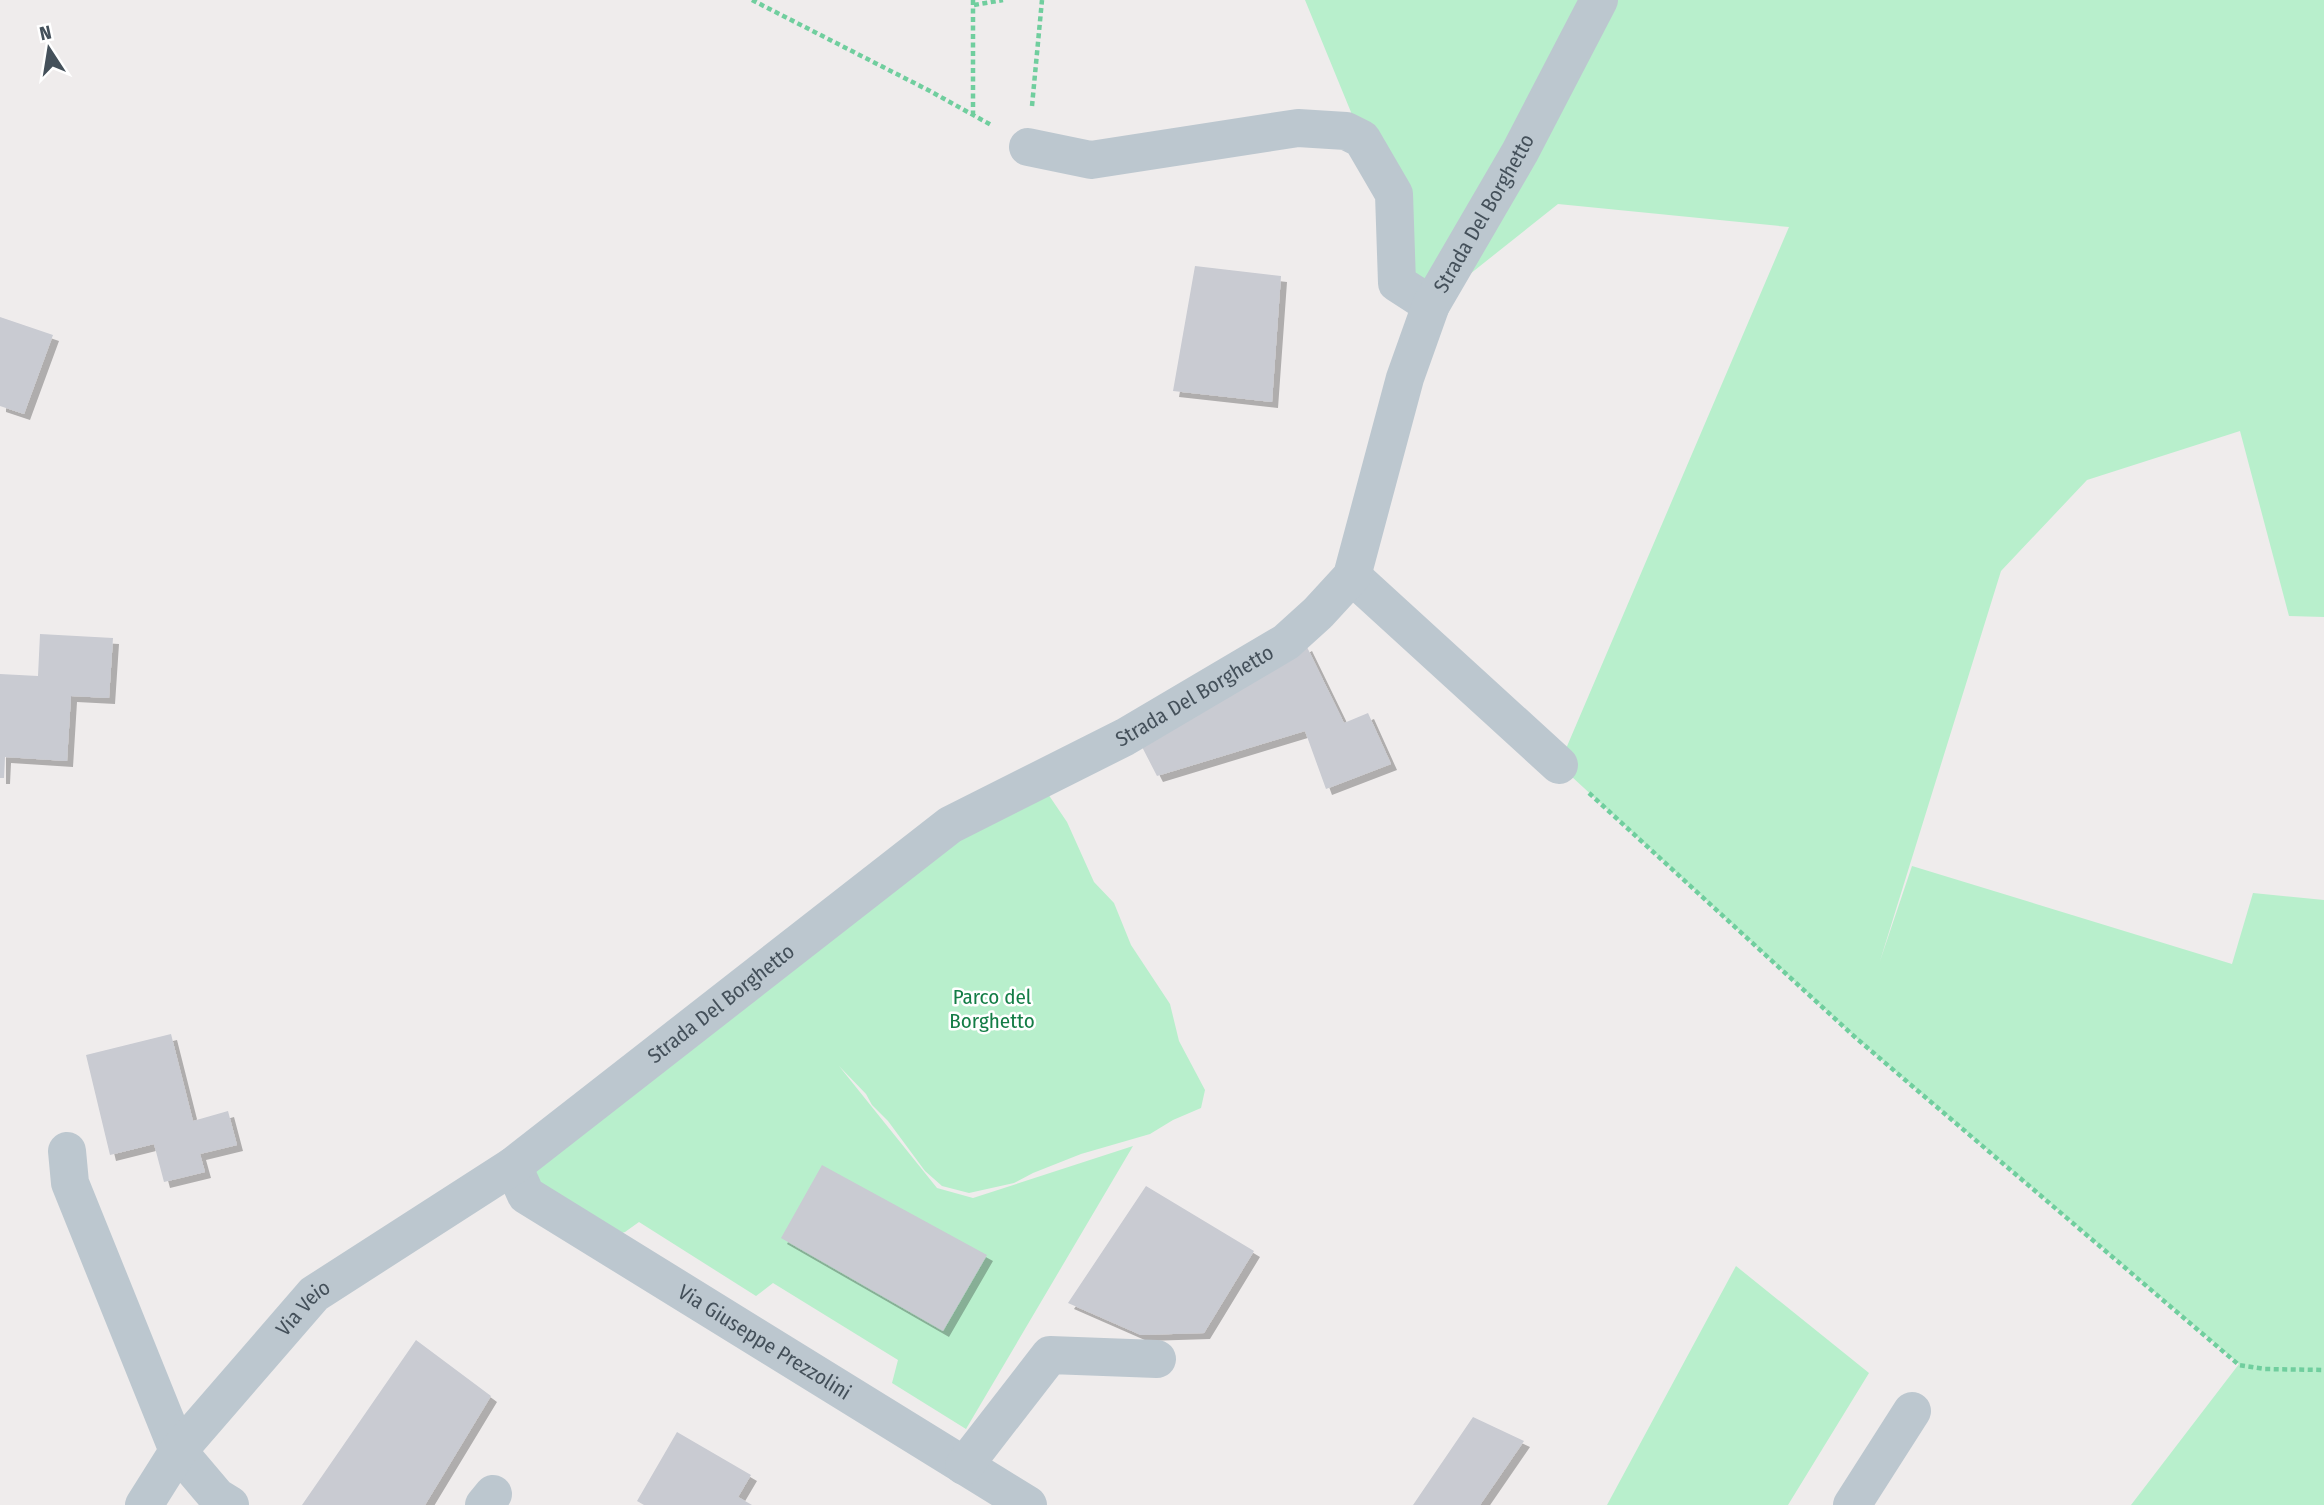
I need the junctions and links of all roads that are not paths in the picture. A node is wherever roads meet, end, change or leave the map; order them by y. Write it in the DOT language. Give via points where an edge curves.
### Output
graph roads {
  1 [pos="1599,0"];
  2 [pos="1028,147"];
  3 [pos="1432,305"];
  4 [pos="1352,576"];
  5 [pos="1559,765"];
  6 [pos="67,1151"];
  7 [pos="513,1166"];
  8 [pos="1157,1359"];
  9 [pos="1912,1411"];
  10 [pos="178,1451"];
  11 [pos="964,1466"];
  12 [pos="144,1505"];
  13 [pos="230,1505"];
  14 [pos="1028,1505"];
  15 [pos="1852,1505"];
  1 -- 3 [label="street, Strada Del Borghetto" via="1520,152"];
  2 -- 3 [label="street" via="1091,160 1298,128 1346,131 1362,139 1394,194 1397,283"];
  3 -- 4 [label="street, Strada Del Borghetto" via="1405,378"];
  4 -- 5 [label="street"];
  4 -- 7 [label="street, Strada Del Borghetto" via="1286,642 1125,737 950,824"];
  6 -- 10 [label="street" via="70,1183"];
  7 -- 10 [label="street, Via Veio" via="314,1294"];
  7 -- 11 [label="street, Via Giuseppe Prezzolini" via="526,1195"];
  8 -- 11 [label="street" via="1050,1355"];
  9 -- 15 [label="street"];
  10 -- 12 [label="street, Via Veio"];
  10 -- 13 [label="street" via="217,1497"];
  11 -- 14 [label="street, Via Giuseppe Prezzolini"];
}
